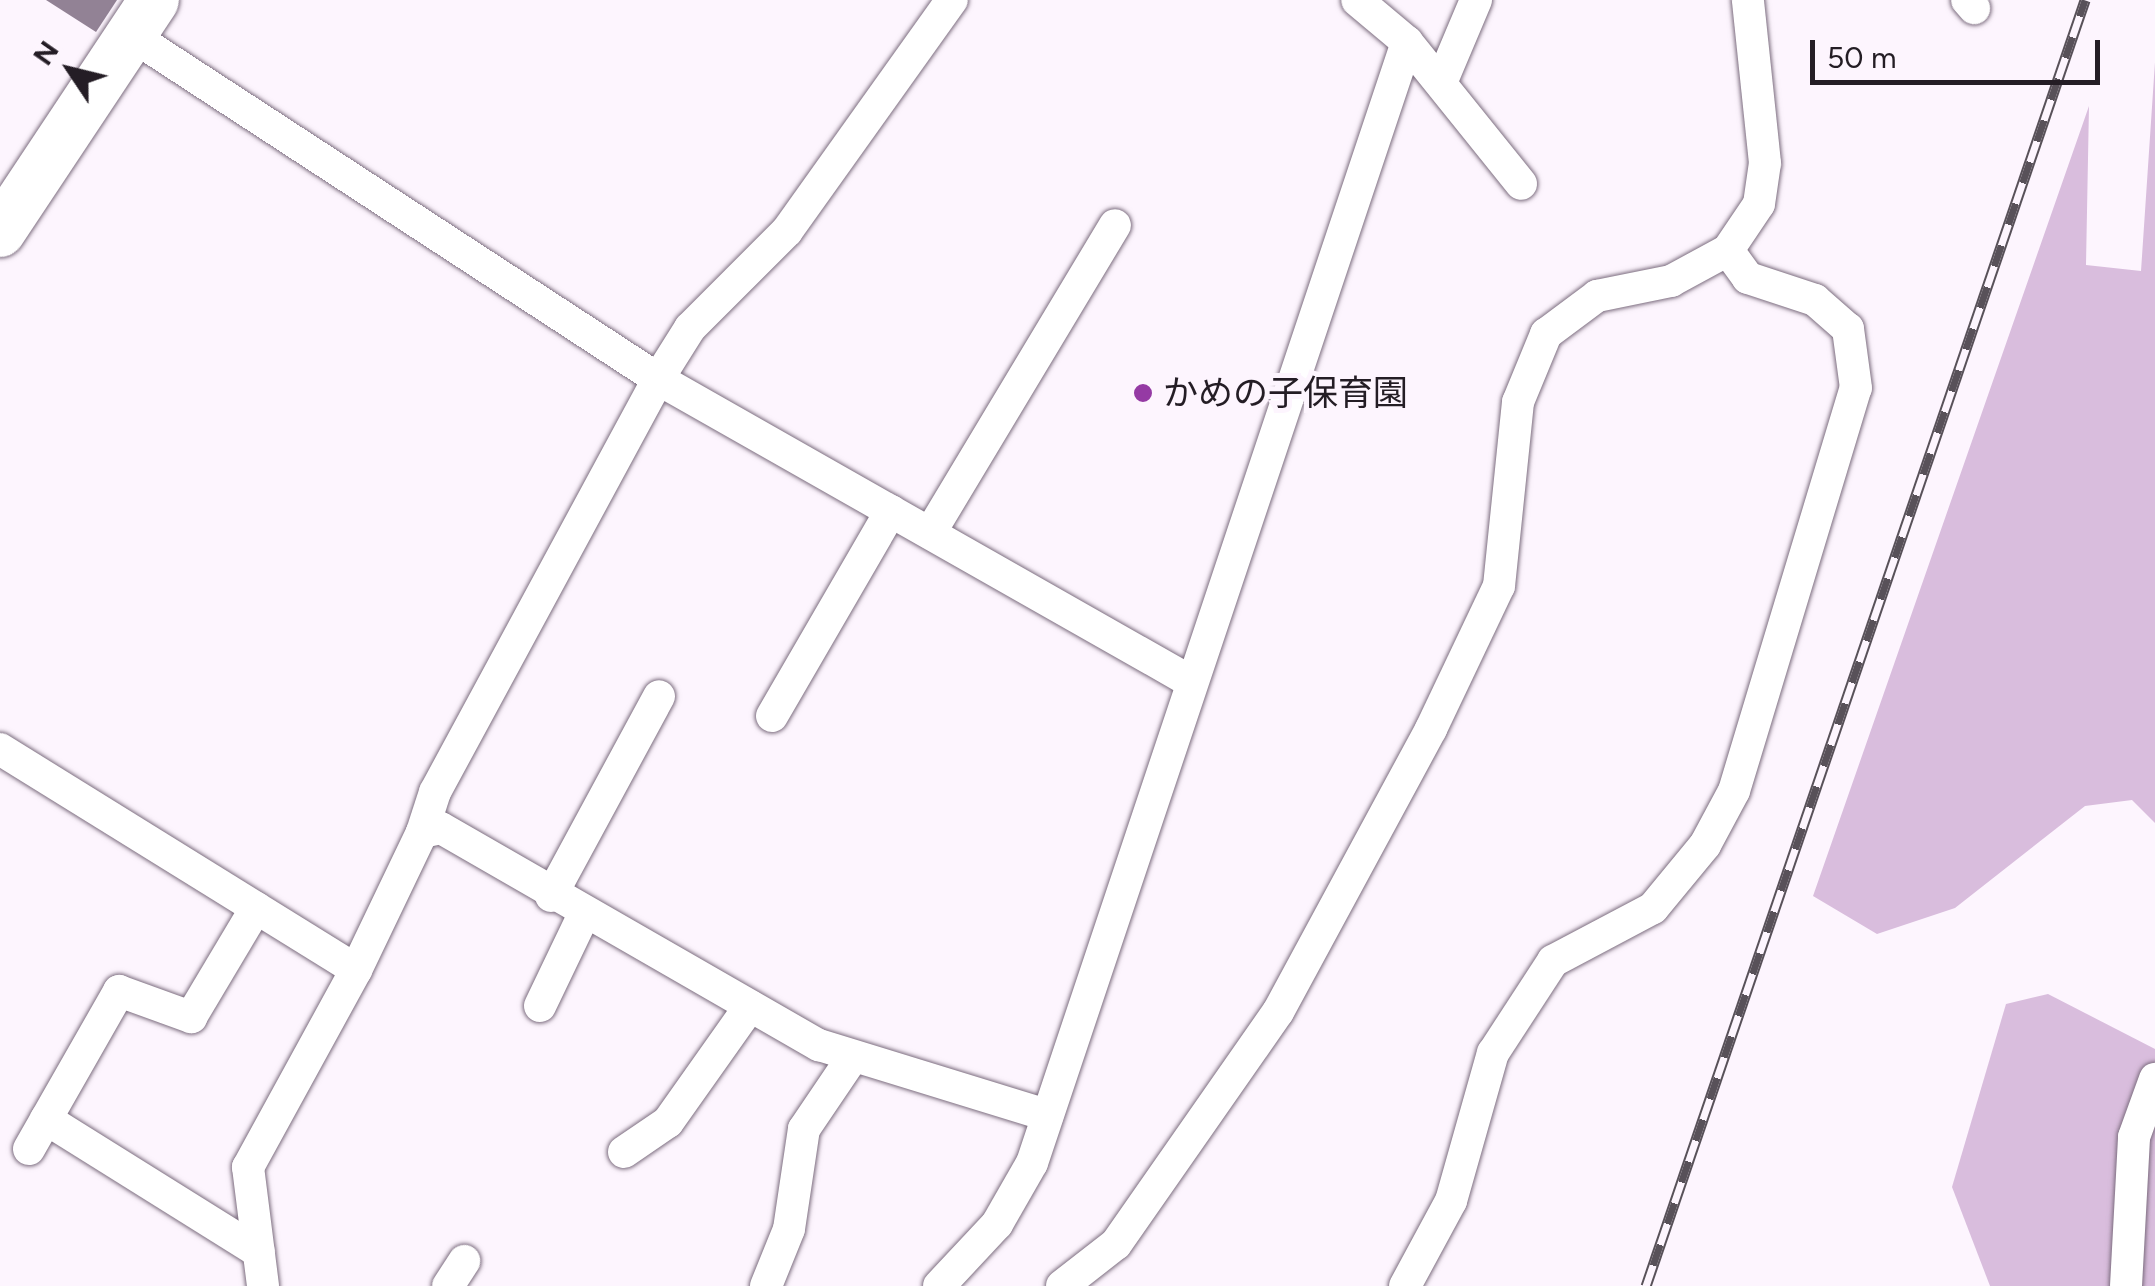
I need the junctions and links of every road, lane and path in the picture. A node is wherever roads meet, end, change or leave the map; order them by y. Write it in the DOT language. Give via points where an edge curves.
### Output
graph roads {
  1 [pos="952,0"];
  2 [pos="1357,0"];
  3 [pos="1476,0"];
  4 [pos="1748,0"];
  5 [pos="142,17"];
  6 [pos="1407,42"];
  7 [pos="1441,84"];
  8 [pos="1522,184"];
  9 [pos="1115,225"];
  10 [pos="0,232"];
  11 [pos="1728,250"];
  12 [pos="658,379"];
  13 [pos="891,512"];
  14 [pos="930,534"];
  15 [pos="1188,680"];
  16 [pos="659,696"];
  17 [pos="772,716"];
  18 [pos="0,749"];
  19 [pos="422,832"];
  20 [pos="551,896"];
  21 [pos="256,908"];
  22 [pos="584,914"];
  23 [pos="356,970"];
  24 [pos="540,1006"];
  25 [pos="750,1006"];
  26 [pos="852,1058"];
  27 [pos="2155,1079"];
  28 [pos="1047,1116"];
  29 [pos="46,1119"];
  30 [pos="28,1149"];
  31 [pos="624,1152"];
  32 [pos="259,1252"];
  33 [pos="263,1286"];
  34 [pos="766,1286"];
  35 [pos="939,1286"];
  36 [pos="1062,1286"];
  37 [pos="1405,1286"];
  38 [pos="2126,1286"];
  1 -- 12 [label="street" via="788,231 690,328"];
  2 -- 6 [label="street"];
  3 -- 7 [label="street"];
  4 -- 11 [label="street" via="1765,164 1759,204"];
  5 -- 10 [label="main road"];
  5 -- 12 [label="street"];
  6 -- 7 [label="street"];
  6 -- 15 [label="street"];
  7 -- 8 [label="street"];
  9 -- 14 [label="street"];
  11 -- 36 [label="street" via="1671,282 1597,296 1546,334 1518,402 1499,586 1431,730 1278,1012 1116,1244"];
  11 -- 37 [label="street" via="1748,278 1816,300 1848,329 1856,388 1734,790 1705,845 1654,908 1553,961 1492,1053 1451,1201"];
  12 -- 13 [label="street"];
  12 -- 19 [label="street" via="478,708"];
  13 -- 14 [label="street"];
  13 -- 17 [label="street"];
  14 -- 15 [label="street"];
  15 -- 28 [label="street"];
  16 -- 20 [label="street"];
  18 -- 21 [label="street"];
  19 -- 20 [label="street" via="441,828"];
  19 -- 23 [label="street"];
  20 -- 22 [label="street"];
  21 -- 23 [label="street"];
  21 -- 29 [label="street" via="190,1017 120,992"];
  22 -- 24 [label="street"];
  22 -- 25 [label="street"];
  23 -- 32 [label="street" via="248,1166"];
  25 -- 26 [label="street"];
  25 -- 31 [label="street" via="668,1122"];
  26 -- 28 [label="street"];
  26 -- 34 [label="street" via="804,1129 789,1229"];
  27 -- 38 [label="street" via="2134,1137"];
  28 -- 35 [label="street" via="997,1224"];
  29 -- 30 [label="street"];
  29 -- 32 [label="street"];
  32 -- 33 [label="street"];
}
